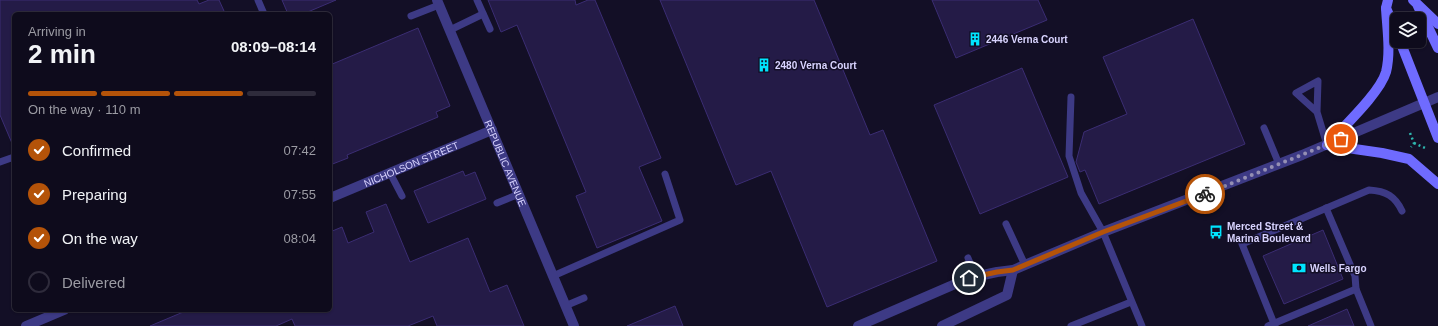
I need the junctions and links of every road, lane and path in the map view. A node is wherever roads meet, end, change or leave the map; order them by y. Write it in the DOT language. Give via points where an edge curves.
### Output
graph roads {
  1 [pos="258,0"];
  2 [pos="477,0"];
  3 [pos="438,2"];
  4 [pos="1416,3"];
  5 [pos="1387,4"];
  6 [pos="263,12"];
  7 [pos="483,14"];
  8 [pos="412,16"];
  9 [pos="1438,24"];
  10 [pos="490,28"];
  11 [pos="450,30"];
  12 [pos="1403,48"];
  13 [pos="1438,48"];
  14 [pos="1071,97"];
  15 [pos="1438,97"];
  16 [pos="1425,103"];
  17 [pos="1317,112"];
  18 [pos="1264,128"];
  19 [pos="492,130"];
  20 [pos="1410,133"];
  21 [pos="1438,138"];
  22 [pos="1414,143"];
  23 [pos="1327,145"];
  24 [pos="1411,148"];
  25 [pos="1425,148"];
  26 [pos="12,158"];
  27 [pos="0,162"];
  28 [pos="1279,164"];
  29 [pos="390,173"];
  30 [pos="665,174"];
  31 [pos="1438,184"];
  32 [pos="518,194"];
  33 [pos="402,196"];
  34 [pos="332,197"];
  35 [pos="497,203"];
  36 [pos="1326,208"];
  37 [pos="1402,211"];
  38 [pos="1006,224"];
  39 [pos="1103,232"];
  40 [pos="968,258"];
  41 [pos="1025,265"];
  42 [pos="1013,270"];
  43 [pos="553,276"];
  44 [pos="976,277"];
  45 [pos="1356,289"];
  46 [pos="584,298"];
  47 [pos="1131,302"];
  48 [pos="565,306"];
  49 [pos="59,312"];
  50 [pos="1272,325"];
  51 [pos="26,326"];
  52 [pos="574,326"];
  53 [pos="858,326"];
  54 [pos="942,326"];
  55 [pos="1071,326"];
  56 [pos="1142,326"];
  57 [pos="1371,326"];
  1 -- 6 [label="lane"];
  2 -- 7 [label="lane"];
  3 -- 8 [label="lane"];
  3 -- 11 [label="street, REPUBLIC AVENUE"];
  4 -- 9 [label="main road"];
  4 -- 13 [label="main road"];
  5 -- 23 [label="main road" via="1388,58 1383,79"];
  7 -- 10 [label="lane"];
  7 -- 11 [label="lane"];
  11 -- 19 [label="street, REPUBLIC AVENUE"];
  12 -- 16 [label="main road"];
  14 -- 39 [label="lane" via="1069,156 1081,193"];
  15 -- 16 [label="street"];
  16 -- 21 [label="main road"];
  16 -- 23 [label="street"];
  17 -- 23 [label="lane"];
  18 -- 28 [label="lane"];
  19 -- 29 [label="street, NICHOLSON STREET"];
  19 -- 32 [label="street, REPUBLIC AVENUE"];
  20 -- 22 [label="path"];
  22 -- 24 [label="path"];
  22 -- 25 [label="path"];
  23 -- 28 [label="street"];
  23 -- 31 [label="main road" via="1409,159"];
  26 -- 27 [label="lane"];
  28 -- 39 [label="street"];
  29 -- 33 [label="lane"];
  29 -- 34 [label="street, NICHOLSON STREET"];
  30 -- 43 [label="lane" via="680,220"];
  32 -- 35 [label="lane"];
  32 -- 43 [label="street, REPUBLIC AVENUE"];
  36 -- 37 [label="lane" via="1369,190 1385,192 1397,201"];
  36 -- 45 [label="lane" via="1355,276"];
  36 -- 50 [label="lane" via="1242,244"];
  38 -- 41 [label="lane"];
  39 -- 41 [label="street"];
  39 -- 47 [label="lane"];
  40 -- 44 [label="lane"];
  41 -- 42 [label="street"];
  42 -- 44 [label="street"];
  42 -- 54 [label="street" via="1007,295"];
  43 -- 48 [label="street, REPUBLIC AVENUE"];
  44 -- 53 [label="street"];
  45 -- 50 [label="lane"];
  45 -- 57 [label="lane"];
  46 -- 48 [label="lane"];
  47 -- 55 [label="lane"];
  47 -- 56 [label="lane"];
  48 -- 52 [label="street, REPUBLIC AVENUE"];
  49 -- 51 [label="street"];
}
